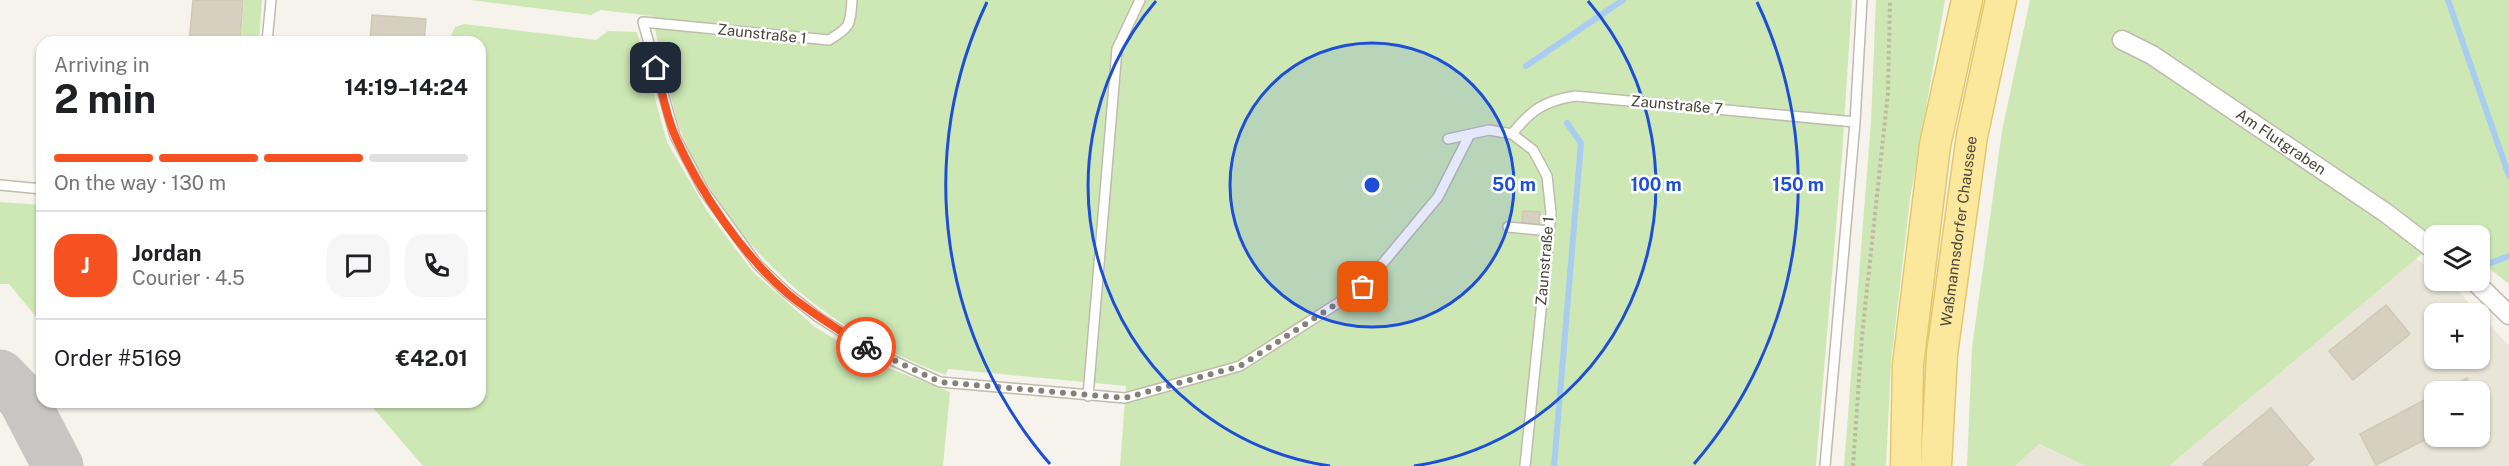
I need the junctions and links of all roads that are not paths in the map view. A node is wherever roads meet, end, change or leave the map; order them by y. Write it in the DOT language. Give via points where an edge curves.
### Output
graph roads {
  1 [pos="271,0"];
  2 [pos="852,0"];
  3 [pos="1140,0"];
  4 [pos="1862,0"];
  5 [pos="1967,0"];
  6 [pos="2001,0"];
  7 [pos="268,36"];
  8 [pos="2122,40"];
  9 [pos="1855,122"];
  10 [pos="1470,134"];
  11 [pos="1512,134"];
  12 [pos="1449,139"];
  13 [pos="0,185"];
  14 [pos="36,188"];
  15 [pos="1508,227"];
  16 [pos="1549,231"];
  17 [pos="2424,242"];
  18 [pos="2484,291"];
  19 [pos="2509,315"];
  20 [pos="1088,396"];
  21 [pos="1525,466"];
  22 [pos="1825,466"];
  23 [pos="1906,466"];
  24 [pos="1936,466"];
  1 -- 7 [label="lane"];
  2 -- 20 [label="lane, Zaunstraße 1" via="846,30 829,40 643,22 675,136 704,191 757,264 786,292 872,351 940,382"];
  3 -- 20 [label="lane" via="1117,49"];
  4 -- 9 [label="lane"];
  5 -- 23 [label="main road" via="1935,145 1908,365"];
  6 -- 24 [label="main road, Waßmannsdorfer Chaussee" via="1971,148 1942,354"];
  8 -- 17 [label="street, Am Flutgraben" via="2220,101"];
  9 -- 11 [label="lane, Zaunstraße 7" via="1575,96 1557,99 1527,115"];
  9 -- 22 [label="lane"];
  10 -- 11 [label="lane" via="1489,130"];
  10 -- 12 [label="lane"];
  10 -- 20 [label="lane" via="1438,197 1363,287 1240,366 1125,398"];
  11 -- 16 [label="lane, Zaunstraße 1" via="1533,150 1547,176"];
  13 -- 14 [label="lane"];
  15 -- 16 [label="lane"];
  16 -- 21 [label="lane, Zaunstraße 1"];
  18 -- 19 [label="street"];
}
